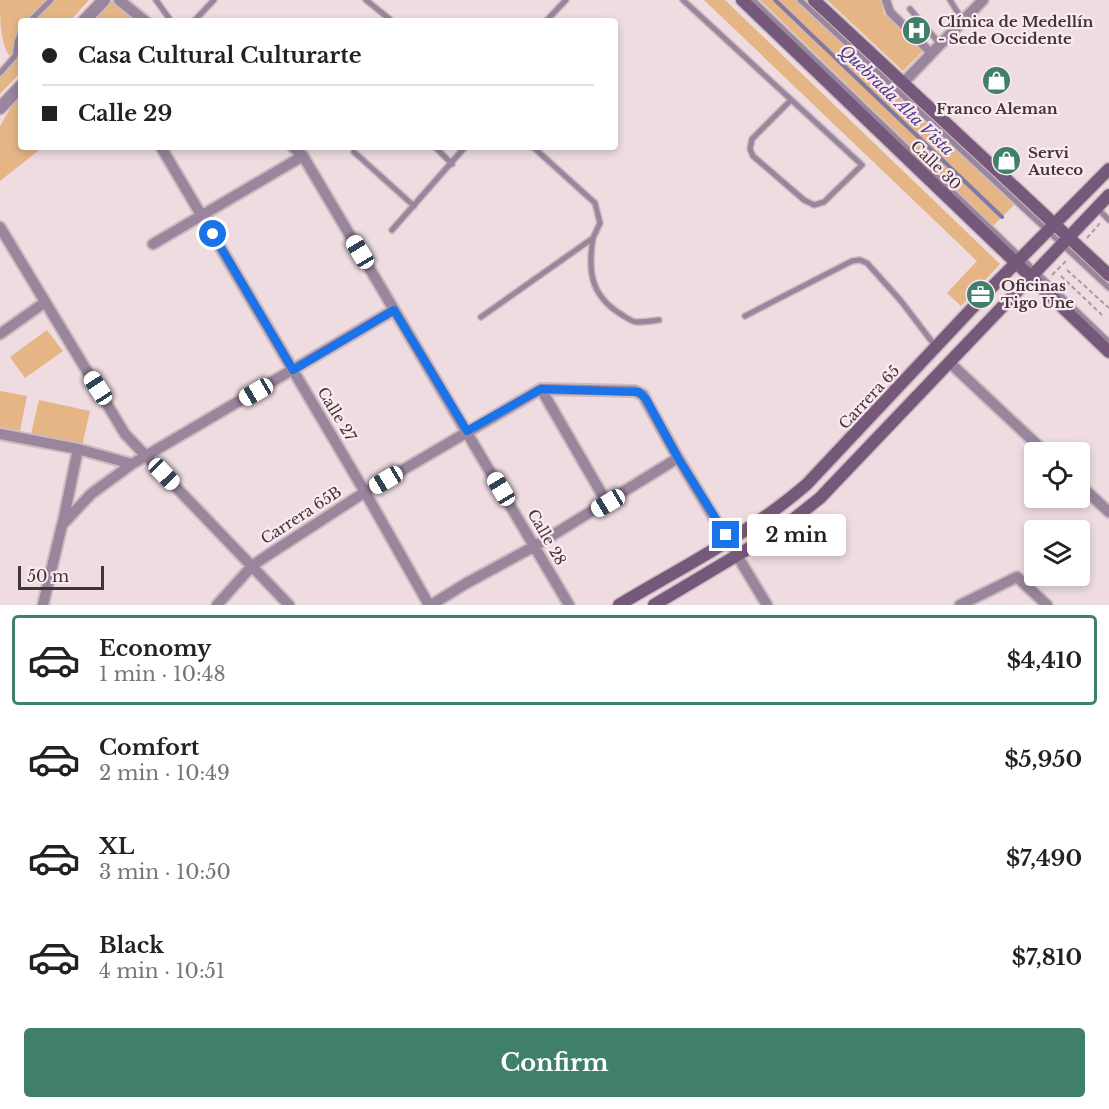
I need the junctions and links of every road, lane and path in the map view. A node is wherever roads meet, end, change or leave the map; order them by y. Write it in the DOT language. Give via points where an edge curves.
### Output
graph roads {
  1 [pos="51,0"];
  2 [pos="104,0"];
  3 [pos="119,0"];
  4 [pos="156,0"];
  5 [pos="214,0"];
  6 [pos="366,0"];
  7 [pos="566,0"];
  8 [pos="683,0"];
  9 [pos="742,0"];
  10 [pos="753,0"];
  11 [pos="800,0"];
  12 [pos="814,0"];
  13 [pos="886,0"];
  14 [pos="950,0"];
  15 [pos="983,0"];
  16 [pos="910,9"];
  17 [pos="33,18"];
  18 [pos="89,18"];
  19 [pos="141,18"];
  20 [pos="169,18"];
  21 [pos="197,18"];
  22 [pos="388,18"];
  23 [pos="549,18"];
  24 [pos="963,21"];
  25 [pos="18,44"];
  26 [pos="940,44"];
  27 [pos="932,53"];
  28 [pos="0,73"];
  29 [pos="903,83"];
  30 [pos="18,89"];
  31 [pos="791,100"];
  32 [pos="0,108"];
  33 [pos="163,150"];
  34 [pos="296,150"];
  35 [pos="438,150"];
  36 [pos="463,150"];
  37 [pos="536,150"];
  38 [pos="354,152"];
  39 [pos="303,156"];
  40 [pos="452,164"];
  41 [pos="1109,169"];
  42 [pos="1109,195"];
  43 [pos="414,206"];
  44 [pos="1096,208"];
  45 [pos="201,215"];
  46 [pos="1109,220"];
  47 [pos="0,227"];
  48 [pos="1051,228"];
  49 [pos="392,230"];
  50 [pos="593,238"];
  51 [pos="1066,241"];
  52 [pos="153,244"];
  53 [pos="1018,261"];
  54 [pos="1067,270"];
  55 [pos="1033,275"];
  56 [pos="1109,275"];
  57 [pos="1061,276"];
  58 [pos="1109,288"];
  59 [pos="44,303"];
  60 [pos="1109,308"];
  61 [pos="394,310"];
  62 [pos="746,315"];
  63 [pos="1102,315"];
  64 [pos="481,317"];
  65 [pos="659,320"];
  66 [pos="0,334"];
  67 [pos="1109,342"];
  68 [pos="936,347"];
  69 [pos="1109,352"];
  70 [pos="949,362"];
  71 [pos="293,370"];
  72 [pos="541,389"];
  73 [pos="467,431"];
  74 [pos="0,434"];
  75 [pos="1034,442"];
  76 [pos="78,449"];
  77 [pos="145,457"];
  78 [pos="678,458"];
  79 [pos="132,464"];
  80 [pos="365,492"];
  81 [pos="1090,494"];
  82 [pos="608,503"];
  83 [pos="1109,512"];
  84 [pos="63,525"];
  85 [pos="729,540"];
  86 [pos="535,546"];
  87 [pos="738,555"];
  88 [pos="252,566"];
  89 [pos="42,605"];
  90 [pos="217,605"];
  91 [pos="290,605"];
  92 [pos="430,605"];
  93 [pos="569,605"];
  94 [pos="619,605"];
  95 [pos="654,605"];
  96 [pos="767,605"];
  97 [pos="960,605"];
  98 [pos="1047,605"];
  1 -- 17 [label="lane"];
  2 -- 18 [label="street"];
  3 -- 19 [label="street"];
  4 -- 20 [label="lane"];
  5 -- 21 [label="lane"];
  6 -- 22 [label="lane"];
  7 -- 23 [label="lane"];
  8 -- 31 [label="lane"];
  9 -- 53 [label="main road, Calle 30"];
  10 -- 53 [label="lane"];
  11 -- 48 [label="lane"];
  12 -- 29 [label="main road"];
  13 -- 27 [label="street" via="890,12"];
  14 -- 24 [label="lane"];
  15 -- 24 [label="street"];
  16 -- 26 [label="lane"];
  24 -- 26 [label="street"];
  25 -- 28 [label="lane" via="15,56"];
  26 -- 27 [label="street"];
  27 -- 29 [label="street"];
  29 -- 48 [label="main road"];
  30 -- 32 [label="street"];
  31 -- 31 [label="lane" via="862,165 824,202 814,205 753,156 750,149 752,139"];
  33 -- 45 [label="street, Calle 27"];
  34 -- 39 [label="street, Calle 28"];
  35 -- 40 [label="lane"];
  36 -- 40 [label="lane"];
  37 -- 50 [label="lane" via="595,202 600,223"];
  38 -- 43 [label="lane"];
  39 -- 45 [label="street"];
  39 -- 61 [label="street, Calle 28"];
  40 -- 43 [label="lane"];
  41 -- 48 [label="main road, Carrera 65"];
  42 -- 44 [label="main road"];
  43 -- 49 [label="lane"];
  44 -- 46 [label="lane"];
  44 -- 51 [label="main road"];
  45 -- 52 [label="street"];
  45 -- 71 [label="street, Calle 27"];
  47 -- 59 [label="street"];
  48 -- 51 [label="main road"];
  48 -- 53 [label="main road, Carrera 65"];
  50 -- 64 [label="lane"];
  50 -- 65 [label="lane" via="591,276 599,295 633,322"];
  51 -- 55 [label="main road"];
  51 -- 56 [label="main road"];
  51 -- 58 [label="lane"];
  53 -- 55 [label="main road, Calle 30"];
  53 -- 68 [label="main road, Carrera 65"];
  54 -- 60 [label="path"];
  55 -- 67 [label="lane"];
  55 -- 69 [label="main road, Calle 30"];
  55 -- 70 [label="main road"];
  57 -- 63 [label="path"];
  59 -- 66 [label="street"];
  59 -- 77 [label="street" via="125,434"];
  61 -- 71 [label="street"];
  61 -- 73 [label="street, Calle 28"];
  62 -- 68 [label="lane" via="860,260 867,263"];
  68 -- 85 [label="main road, Carrera 65" via="807,484"];
  70 -- 75 [label="street"];
  70 -- 87 [label="main road" via="820,498 781,529"];
  71 -- 77 [label="street"];
  71 -- 80 [label="street, Calle 27"];
  72 -- 73 [label="street, Carrera 65B"];
  72 -- 78 [label="street" via="643,394"];
  72 -- 82 [label="street"];
  73 -- 80 [label="street, Carrera 65B"];
  73 -- 86 [label="street, Calle 28"];
  74 -- 76 [label="street"];
  76 -- 79 [label="street"];
  76 -- 84 [label="street"];
  77 -- 79 [label="street"];
  77 -- 88 [label="street"];
  78 -- 82 [label="street"];
  78 -- 85 [label="street"];
  79 -- 84 [label="street" via="91,494"];
  80 -- 88 [label="street, Carrera 65B"];
  80 -- 92 [label="street, Calle 27"];
  81 -- 83 [label="street"];
  82 -- 86 [label="street"];
  84 -- 89 [label="street"];
  85 -- 87 [label="street"];
  85 -- 94 [label="main road, Carrera 65"];
  86 -- 92 [label="street"];
  86 -- 93 [label="street, Calle 28"];
  87 -- 95 [label="main road"];
  87 -- 96 [label="street"];
  88 -- 90 [label="street, Carrera 65B"];
  88 -- 91 [label="street"];
  97 -- 98 [label="street" via="1017,577"];
}
